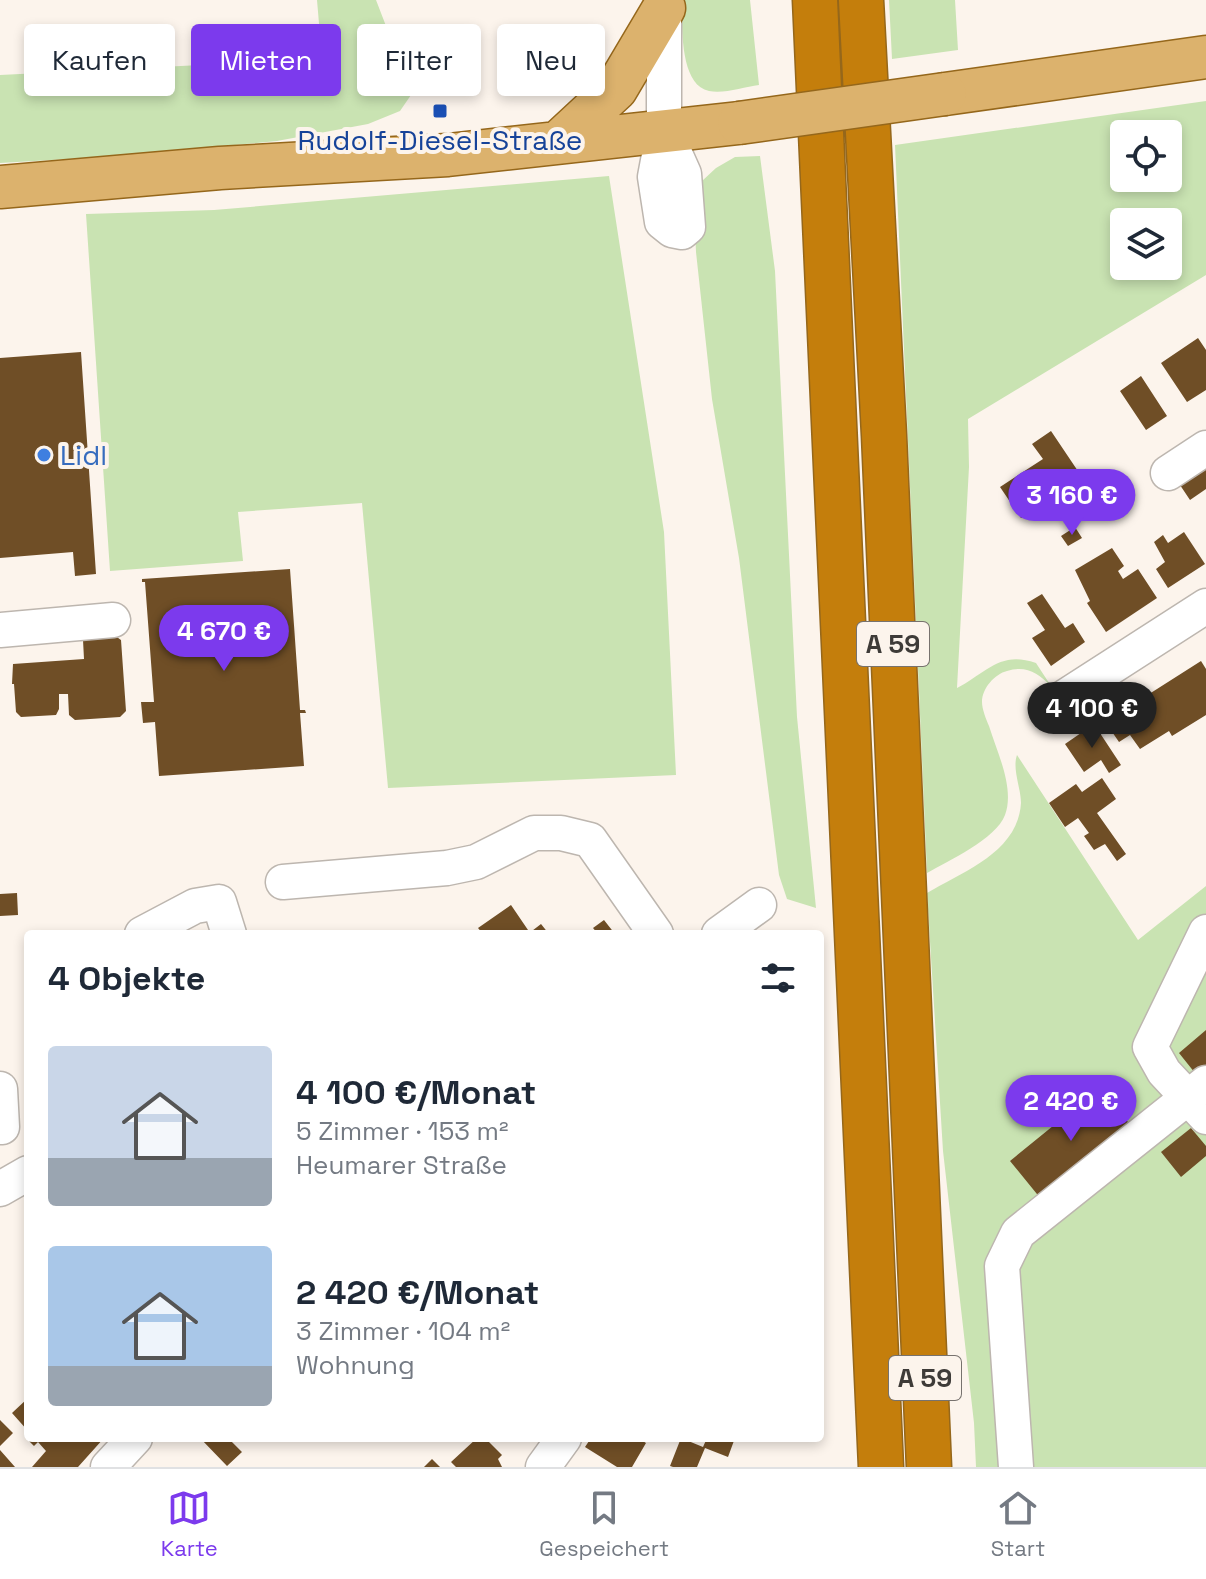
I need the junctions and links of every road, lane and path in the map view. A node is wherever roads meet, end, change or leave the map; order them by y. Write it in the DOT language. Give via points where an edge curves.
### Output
graph roads {
  1 [pos="812,0"];
  2 [pos="861,0"];
  3 [pos="664,4"];
  4 [pos="1206,57"];
  5 [pos="664,129"];
  6 [pos="560,141"];
  7 [pos="0,187"];
  8 [pos="1206,448"];
  9 [pos="1168,473"];
  10 [pos="1206,606"];
  11 [pos="113,620"];
  12 [pos="0,630"];
  13 [pos="1046,709"];
  14 [pos="283,882"];
  15 [pos="759,905"];
  16 [pos="150,930"];
  17 [pos="228,930"];
  18 [pos="653,930"];
  19 [pos="725,930"];
  20 [pos="1206,932"];
  21 [pos="0,1089"];
  22 [pos="1200,1100"];
  23 [pos="0,1127"];
  24 [pos="24,1175"];
  25 [pos="0,1189"];
  26 [pos="131,1442"];
  27 [pos="561,1442"];
  28 [pos="108,1467"];
  29 [pos="543,1467"];
  30 [pos="881,1467"];
  31 [pos="929,1467"];
  32 [pos="1016,1467"];
  1 -- 30 [label="highway, A 59"];
  2 -- 31 [label="highway, A 59"];
  3 -- 5 [label="street"];
  3 -- 6 [label="main road" via="616,89"];
  4 -- 5 [label="main road, bridge"];
  5 -- 6 [label="main road"];
  6 -- 7 [label="main road" via="448,155"];
  8 -- 9 [label="street"];
  10 -- 13 [label="street"];
  11 -- 12 [label="street"];
  14 -- 18 [label="street" via="447,868 476,862 534,833 561,833 590,840"];
  15 -- 19 [label="street"];
  16 -- 17 [label="street" via="195,906 219,902"];
  20 -- 22 [label="street" via="1150,1047 1164,1072"];
  21 -- 23 [label="street"];
  22 -- 32 [label="street" via="1018,1233 1002,1266"];
  24 -- 25 [label="street"];
  26 -- 28 [label="street"];
  27 -- 29 [label="street"];
}
